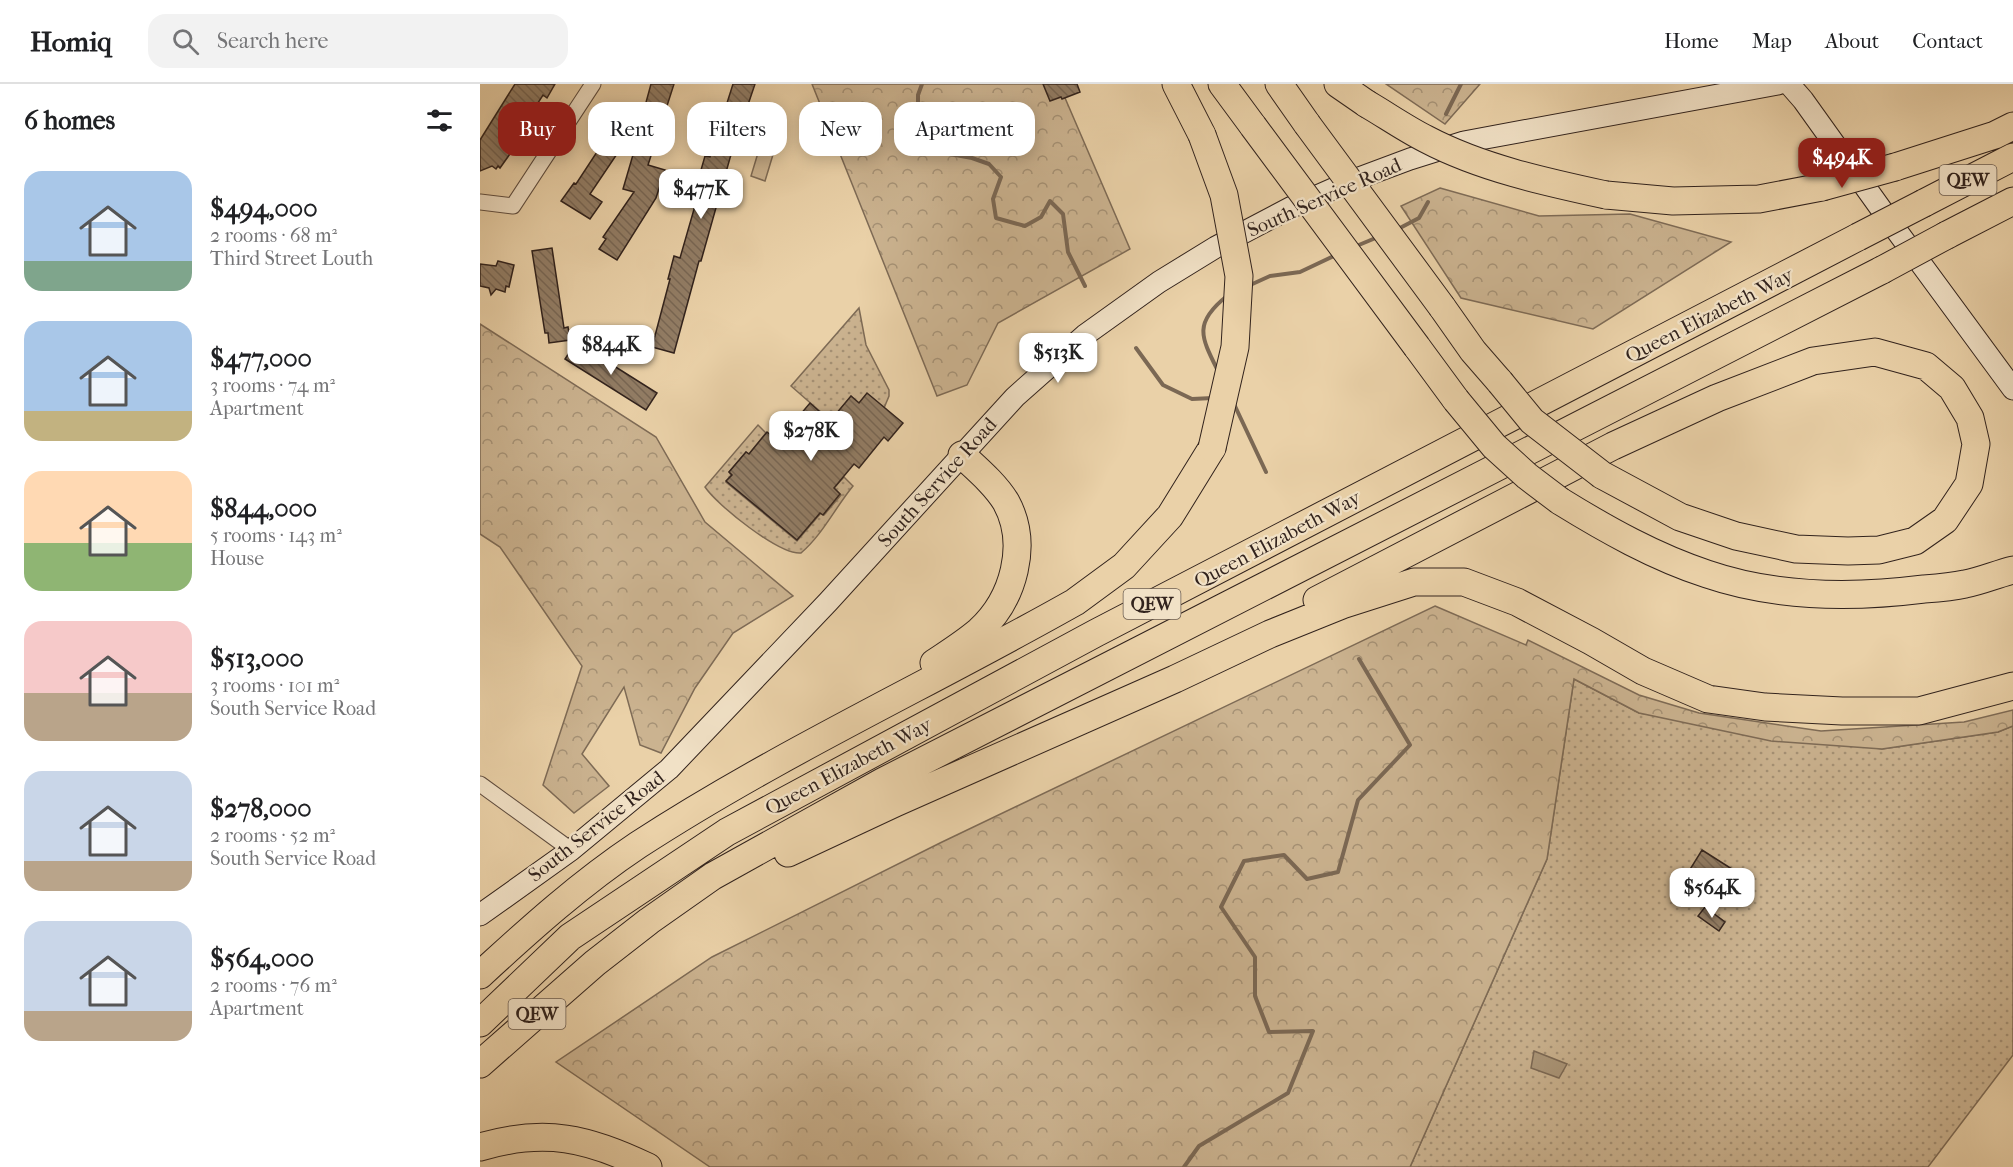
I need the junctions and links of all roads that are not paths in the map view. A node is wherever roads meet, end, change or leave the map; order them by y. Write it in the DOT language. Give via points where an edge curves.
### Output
graph roads {
  1 [pos="593,84"];
  2 [pos="1176,84"];
  3 [pos="1222,84"];
  4 [pos="1279,84"];
  5 [pos="1338,84"];
  6 [pos="1778,84"];
  7 [pos="1789,84"];
  8 [pos="2013,126"];
  9 [pos="2013,157"];
  10 [pos="2013,201"];
  11 [pos="480,202"];
  12 [pos="2013,389"];
  13 [pos="962,454"];
  14 [pos="2013,570"];
  15 [pos="1175,679"];
  16 [pos="2013,686"];
  17 [pos="784,759"];
  18 [pos="480,784"];
  19 [pos="571,850"];
  20 [pos="480,915"];
  21 [pos="595,963"];
  22 [pos="480,975"];
  23 [pos="480,1023"];
  24 [pos="480,1064"];
  25 [pos="480,1147"];
  26 [pos="648,1167"];
  1 -- 11 [label="street" via="513,206"];
  2 -- 17 [label="highway, bridge" via="1202,135 1224,195 1239,276 1235,347 1212,448 1170,516 1124,566 1075,602"];
  3 -- 14 [label="highway, bridge" via="1494,446 1560,501 1607,530 1708,575 1762,588 1827,596 1965,584"];
  4 -- 15 [label="highway, bridge" via="1473,351 1532,421 1602,475 1680,517 1736,536 1796,549 1879,550 1915,541 1945,520 1969,484 1976,444 1970,418 1952,388 1926,366 1875,352 1813,361 1717,398 1613,446 1316,600"];
  5 -- 8 [label="highway, bridge" via="1427,140 1483,163 1606,195 1673,201 1759,199 1822,187 1895,167"];
  6 -- 13 [label="main road, South Service Road" via="1464,142 1351,180 1292,207 1159,282 1085,335 1015,397"];
  7 -- 12 [label="main road"];
  9 -- 23 [label="highway, Queen Elizabeth Way / QEW, bridge" via="1085,639 727,831 570,937"];
  10 -- 21 [label="highway, Queen Elizabeth Way / QEW, bridge" via="882,782 713,876"];
  13 -- 17 [label="highway" via="1005,500 1016,525 1018,553 1011,584 998,608 979,630 937,661"];
  13 -- 19 [label="main road, South Service Road" via="669,769"];
  15 -- 16 [label="highway" via="1342,605 1414,582 1464,582 1517,602 1643,671 1708,699 1765,707 1919,711"];
  15 -- 21 [label="highway" via="742,875"];
  17 -- 22 [label="highway" via="637,847 586,884"];
  18 -- 19 [label="street"];
  19 -- 20 [label="main road, South Service Road"];
  21 -- 24 [label="highway, Queen Elizabeth Way / QEW"];
  25 -- 26 [label="highway" via="538,1137 563,1138 601,1146"];
}
